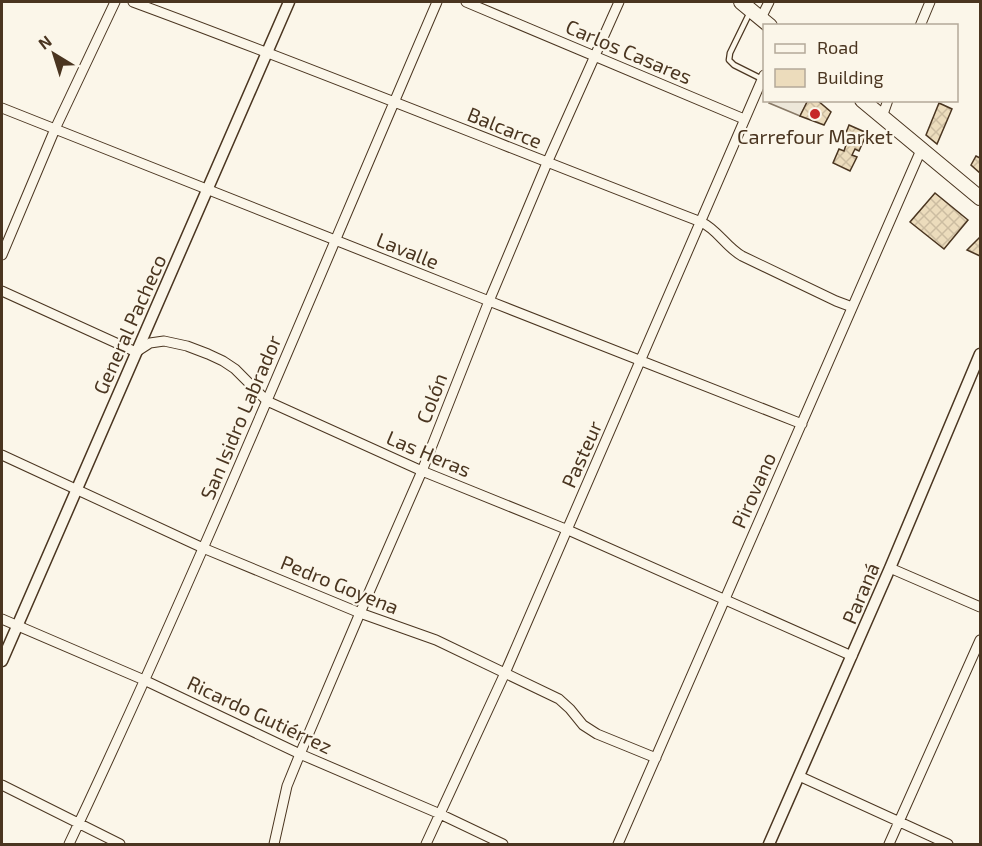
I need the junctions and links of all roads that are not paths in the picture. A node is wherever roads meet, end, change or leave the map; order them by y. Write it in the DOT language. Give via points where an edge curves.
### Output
graph roads {
  1 [pos="115,2"];
  2 [pos="133,2"];
  3 [pos="289,2"];
  4 [pos="437,2"];
  5 [pos="466,2"];
  6 [pos="619,2"];
  7 [pos="769,2"];
  8 [pos="930,2"];
  9 [pos="756,14"];
  10 [pos="921,24"];
  11 [pos="267,51"];
  12 [pos="595,57"];
  13 [pos="763,77"];
  14 [pos="763,79"];
  15 [pos="394,101"];
  16 [pos="864,102"];
  17 [pos="887,102"];
  18 [pos="2,108"];
  19 [pos="882,117"];
  20 [pos="744,119"];
  21 [pos="55,129"];
  22 [pos="921,150"];
  23 [pos="547,163"];
  24 [pos="207,189"];
  25 [pos="981,198"];
  26 [pos="701,222"];
  27 [pos="335,240"];
  28 [pos="2,255"];
  29 [pos="2,291"];
  30 [pos="489,301"];
  31 [pos="852,307"];
  32 [pos="136,352"];
  33 [pos="981,354"];
  34 [pos="642,360"];
  35 [pos="267,401"];
  36 [pos="802,424"];
  37 [pos="2,455"];
  38 [pos="422,471"];
  39 [pos="77,489"];
  40 [pos="568,530"];
  41 [pos="203,548"];
  42 [pos="890,568"];
  43 [pos="725,600"];
  44 [pos="981,607"];
  45 [pos="360,613"];
  46 [pos="2,618"];
  47 [pos="17,626"];
  48 [pos="981,640"];
  49 [pos="852,656"];
  50 [pos="2,662"];
  51 [pos="505,673"];
  52 [pos="144,680"];
  53 [pos="300,754"];
  54 [pos="656,758"];
  55 [pos="799,776"];
  56 [pos="2,785"];
  57 [pos="440,814"];
  58 [pos="899,822"];
  59 [pos="79,824"];
  60 [pos="69,844"];
  61 [pos="120,844"];
  62 [pos="274,844"];
  63 [pos="426,844"];
  64 [pos="503,844"];
  65 [pos="618,844"];
  66 [pos="769,844"];
  67 [pos="889,844"];
  68 [pos="948,844"];
  1 -- 21 [label="street"];
  2 -- 11 [label="street, Balcarce"];
  3 -- 11 [label="street, General Pacheco"];
  4 -- 15 [label="street, San Isidro Labrador"];
  5 -- 12 [label="street, Carlos Casares"];
  6 -- 12 [label="street, Colón"];
  7 -- 9 [label="street"];
  8 -- 10 [label="street"];
  9 -- 13 [label="lane" via="729,60"];
  11 -- 15 [label="street, Balcarce"];
  11 -- 24 [label="street, General Pacheco"];
  12 -- 20 [label="street, Carlos Casares"];
  12 -- 23 [label="street, Colón"];
  14 -- 20 [label="street, Pasteur"];
  15 -- 23 [label="street, Balcarce"];
  15 -- 27 [label="street, San Isidro Labrador"];
  16 -- 19 [label="main road"];
  17 -- 19 [label="street"];
  18 -- 21 [label="street, Lavalle"];
  19 -- 22 [label="main road"];
  20 -- 26 [label="street, Pasteur"];
  21 -- 24 [label="street, Lavalle"];
  21 -- 28 [label="street"];
  22 -- 25 [label="main road"];
  22 -- 31 [label="street, Pirovano"];
  23 -- 26 [label="street, Balcarce"];
  23 -- 30 [label="street, Colón"];
  24 -- 27 [label="street, Lavalle"];
  24 -- 32 [label="street, General Pacheco"];
  26 -- 31 [label="street, Balcarce" via="734,252"];
  26 -- 34 [label="street, Pasteur"];
  27 -- 30 [label="street, Lavalle"];
  27 -- 35 [label="street, San Isidro Labrador"];
  29 -- 32 [label="street"];
  30 -- 34 [label="street, Lavalle"];
  30 -- 38 [label="street, Colón"];
  31 -- 36 [label="street, Pirovano"];
  32 -- 35 [label="street, Las Heras" via="155,342 187,346 235,369"];
  32 -- 39 [label="street, General Pacheco"];
  33 -- 42 [label="street, Paraná"];
  34 -- 36 [label="street, Lavalle"];
  34 -- 40 [label="street, Pasteur"];
  35 -- 38 [label="street, Las Heras"];
  35 -- 41 [label="street, San Isidro Labrador"];
  36 -- 43 [label="street, Pirovano"];
  37 -- 39 [label="street, Pedro Goyena"];
  38 -- 40 [label="street, Las Heras"];
  38 -- 45 [label="street, Colón"];
  39 -- 41 [label="street, Pedro Goyena"];
  39 -- 47 [label="street, General Pacheco"];
  40 -- 43 [label="street, Las Heras"];
  40 -- 51 [label="street, Pasteur"];
  41 -- 45 [label="street, Pedro Goyena"];
  41 -- 52 [label="street, San Isidro Labrador"];
  42 -- 44 [label="street"];
  42 -- 49 [label="street, Paraná"];
  43 -- 49 [label="street, Las Heras"];
  43 -- 54 [label="street, Pirovano"];
  45 -- 51 [label="street, Pedro Goyena" via="436,640"];
  45 -- 53 [label="street, Colón"];
  46 -- 47 [label="street, Ricardo Gutiérrez"];
  47 -- 50 [label="street, General Pacheco"];
  47 -- 52 [label="street, Ricardo Gutiérrez"];
  48 -- 58 [label="street"];
  49 -- 55 [label="street, Paraná"];
  51 -- 54 [label="street, Pedro Goyena" via="559,699 597,734"];
  51 -- 57 [label="street, Pasteur"];
  52 -- 53 [label="street, Ricardo Gutiérrez"];
  52 -- 59 [label="street, San Isidro Labrador"];
  53 -- 57 [label="street, Ricardo Gutiérrez"];
  53 -- 62 [label="street, Colón"];
  54 -- 65 [label="street, Pirovano"];
  55 -- 58 [label="street"];
  55 -- 66 [label="street, Paraná"];
  56 -- 59 [label="street"];
  57 -- 63 [label="street, Pasteur"];
  57 -- 64 [label="street, Ricardo Gutiérrez"];
  58 -- 67 [label="street"];
  58 -- 68 [label="street"];
  59 -- 60 [label="street, San Isidro Labrador"];
  59 -- 61 [label="street"];
}
